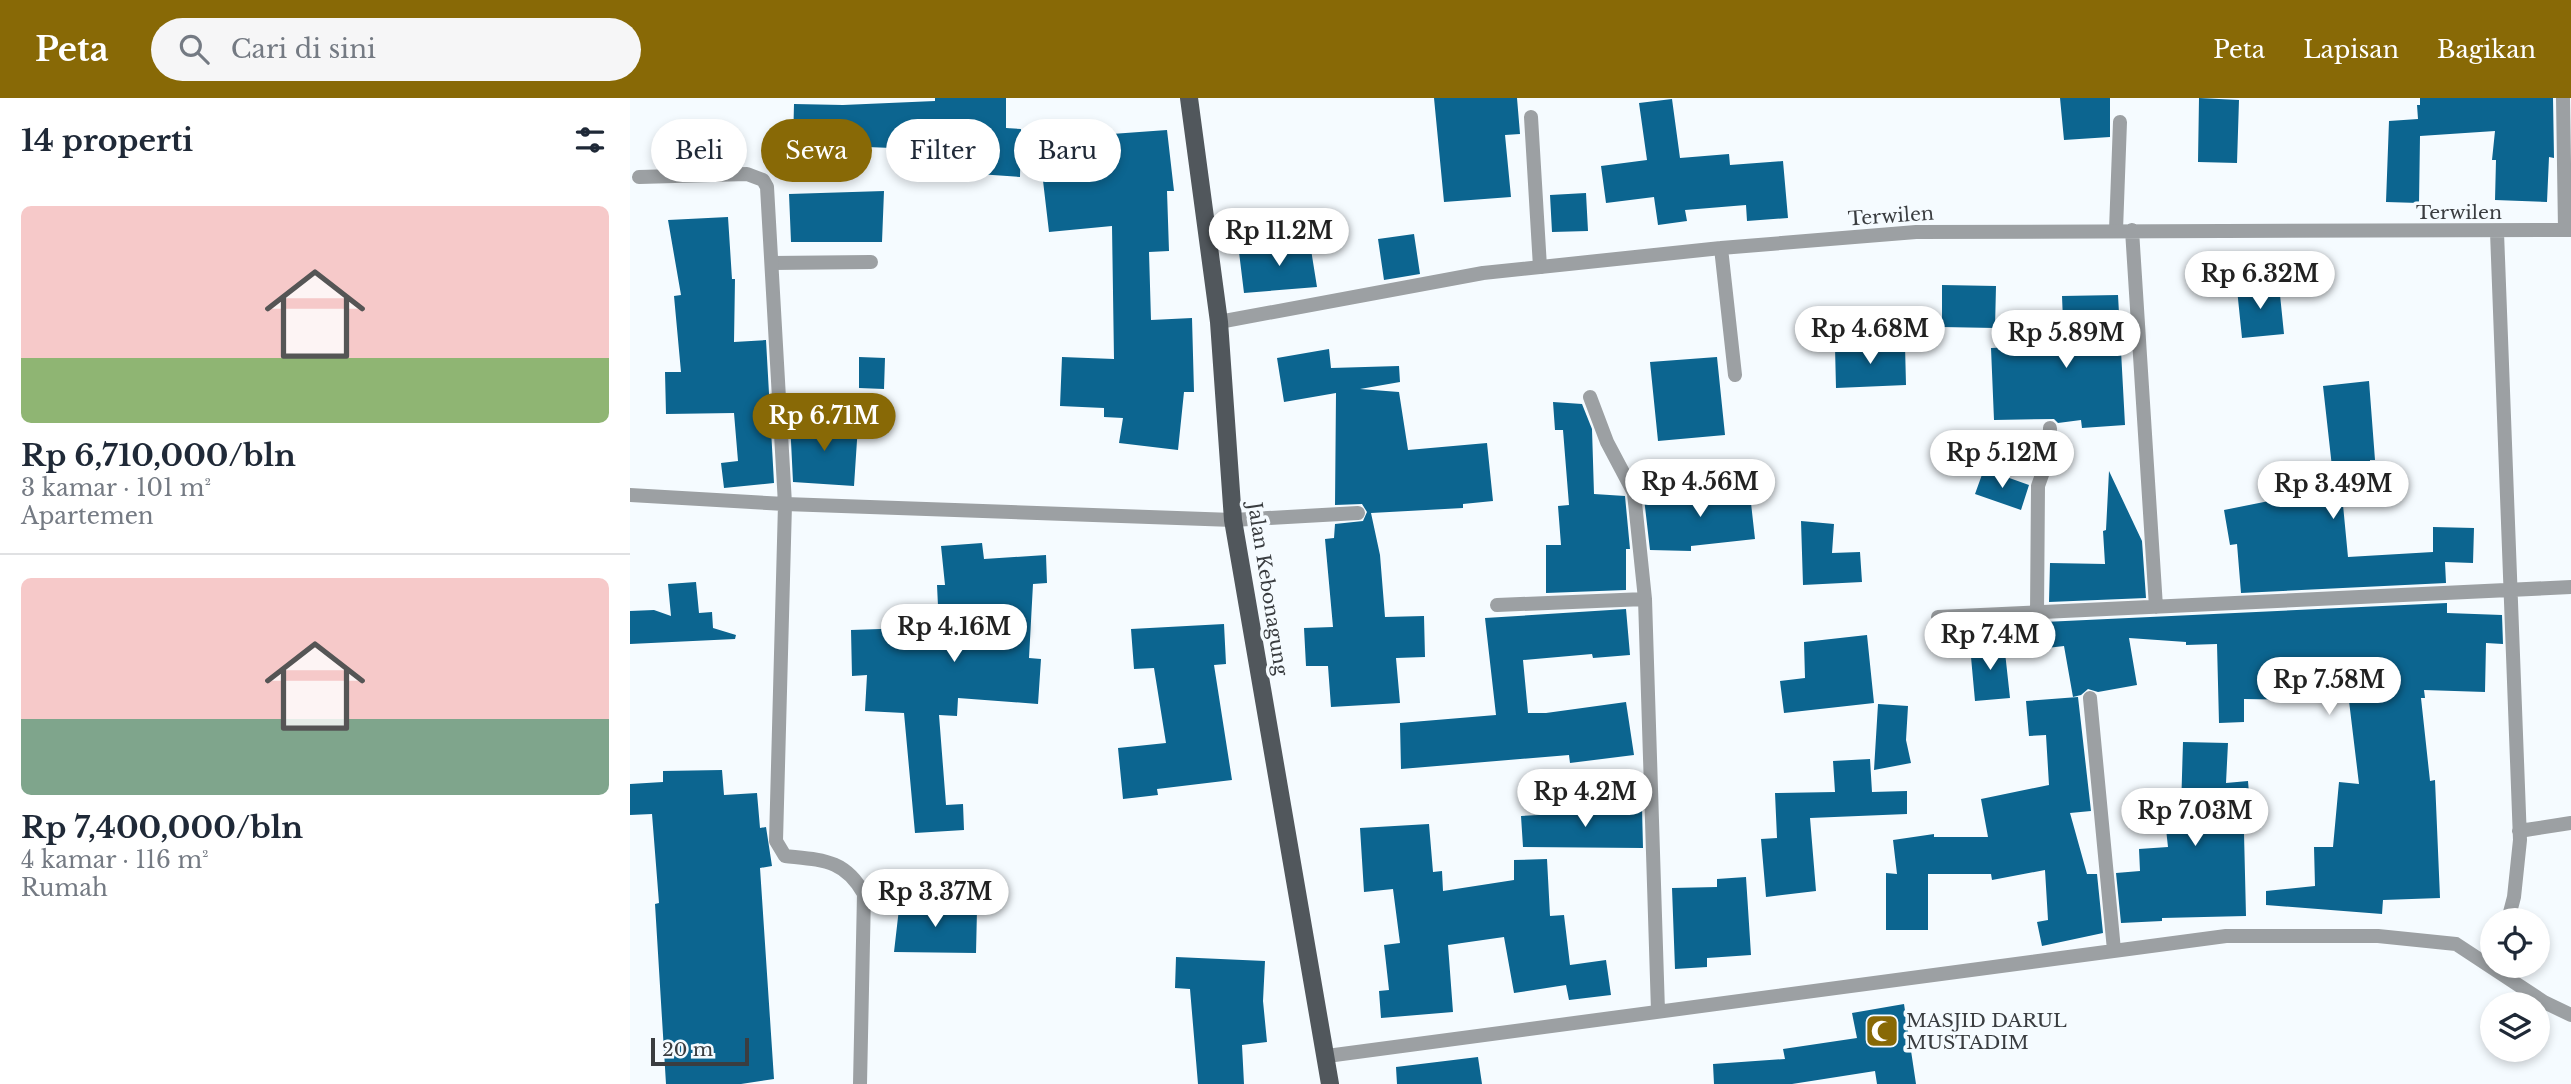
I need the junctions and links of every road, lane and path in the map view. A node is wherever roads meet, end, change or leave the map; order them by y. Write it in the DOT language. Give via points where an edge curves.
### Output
graph roads {
  1 [pos="1189,98"];
  2 [pos="2563,98"];
  3 [pos="1531,117"];
  4 [pos="2120,122"];
  5 [pos="639,177"];
  6 [pos="2116,230"];
  7 [pos="2132,230"];
  8 [pos="2568,230"];
  9 [pos="2497,232"];
  10 [pos="1721,248"];
  11 [pos="871,262"];
  12 [pos="772,263"];
  13 [pos="1540,267"];
  14 [pos="1219,322"];
  15 [pos="1735,375"];
  16 [pos="1590,397"];
  17 [pos="2050,428"];
  18 [pos="630,495"];
  19 [pos="785,504"];
  20 [pos="1358,513"];
  21 [pos="1233,520"];
  22 [pos="2571,587"];
  23 [pos="2512,590"];
  24 [pos="1645,599"];
  25 [pos="1497,605"];
  26 [pos="2156,607"];
  27 [pos="2037,613"];
  28 [pos="1938,617"];
  29 [pos="2090,698"];
  30 [pos="2571,823"];
  31 [pos="2519,831"];
  32 [pos="2511,908"];
  33 [pos="2114,950"];
  34 [pos="2480,959"];
  35 [pos="2509,978"];
  36 [pos="1658,1011"];
  37 [pos="2571,1015"];
  38 [pos="1327,1056"];
  39 [pos="860,1084"];
  40 [pos="1330,1084"];
  1 -- 14 [label="main road, Jalan Kebonagung"];
  2 -- 8 [label="street"];
  3 -- 13 [label="street"];
  4 -- 6 [label="street"];
  5 -- 12 [label="street" via="747,174 763,180"];
  6 -- 7 [label="street, Terwilen"];
  6 -- 10 [label="street, Terwilen" via="1916,232"];
  7 -- 9 [label="street, Terwilen"];
  7 -- 26 [label="street"];
  8 -- 9 [label="street, Terwilen"];
  9 -- 23 [label="street"];
  10 -- 13 [label="street, Terwilen"];
  10 -- 15 [label="street"];
  11 -- 12 [label="street"];
  12 -- 19 [label="street"];
  13 -- 14 [label="street, Terwilen" via="1483,273"];
  14 -- 21 [label="main road, Jalan Kebonagung"];
  16 -- 24 [label="street" via="1634,494"];
  17 -- 27 [label="street" via="2049,455 2038,486"];
  18 -- 19 [label="street"];
  19 -- 21 [label="street"];
  19 -- 39 [label="street" via="776,841 785,856 838,866 853,875 864,894"];
  20 -- 21 [label="street"];
  21 -- 38 [label="main road, Jalan Kebonagung"];
  22 -- 23 [label="street"];
  23 -- 26 [label="street"];
  23 -- 31 [label="street"];
  24 -- 25 [label="street"];
  24 -- 36 [label="street"];
  26 -- 27 [label="street"];
  27 -- 28 [label="street"];
  29 -- 33 [label="street"];
  30 -- 31 [label="street"];
  31 -- 32 [label="street"];
  33 -- 34 [label="street" via="2225,936 2378,936 2456,944"];
  33 -- 36 [label="street"];
  35 -- 37 [label="street"];
  36 -- 38 [label="street"];
  38 -- 40 [label="main road, Jalan Kebonagung"];
}
